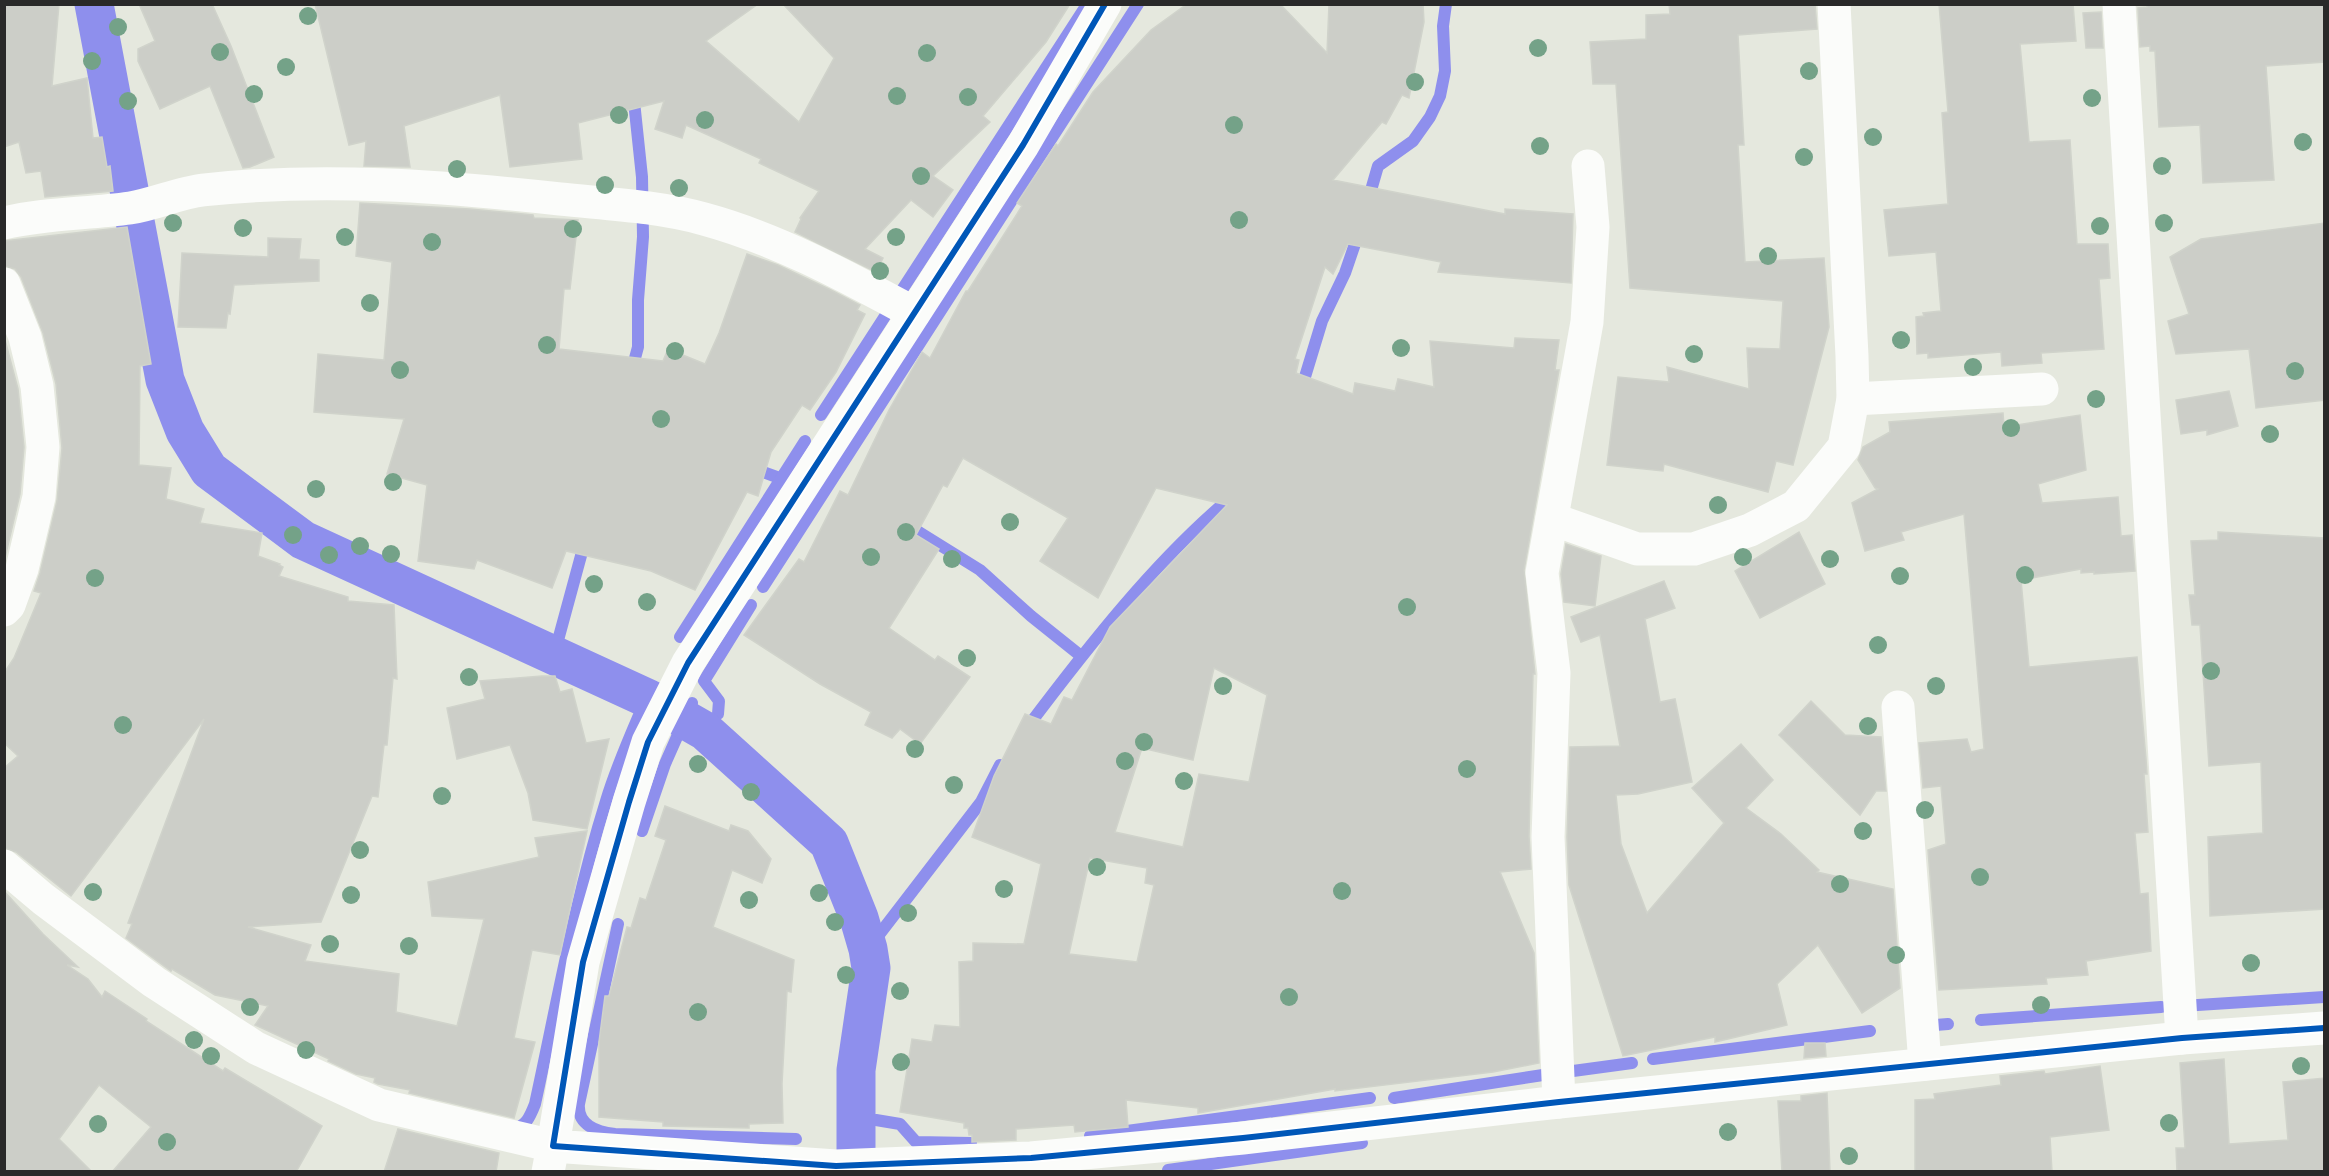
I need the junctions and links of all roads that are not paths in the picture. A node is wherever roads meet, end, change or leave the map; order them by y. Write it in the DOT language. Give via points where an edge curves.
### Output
graph roads {
  1 [pos="1105,4"];
  2 [pos="1834,4"];
  3 [pos="2119,4"];
  4 [pos="1588,166"];
  5 [pos="4,223"];
  6 [pos="4,284"];
  7 [pos="914,313"];
  8 [pos="2042,389"];
  9 [pos="1852,399"];
  10 [pos="1552,519"];
  11 [pos="4,610"];
  12 [pos="1898,708"];
  13 [pos="4,866"];
  14 [pos="2325,1028"];
  15 [pos="2182,1038"];
  16 [pos="1925,1065"];
  17 [pos="1559,1102"];
  18 [pos="550,1159"];
  19 [pos="880,1168"];
  1 -- 7 [label="street" via="1023,145"];
  2 -- 9 [label="street"];
  3 -- 15 [label="street"];
  4 -- 10 [label="street" via="1593,227 1587,322"];
  5 -- 7 [label="street" via="134,207 201,190 273,185 392,184 490,191 668,211 704,219 838,272"];
  6 -- 11 [label="street" via="25,337 42,447 39,498 22,570"];
  7 -- 18 [label="street" via="688,663 648,742 583,962"];
  8 -- 9 [label="street"];
  9 -- 10 [label="street" via="1844,447 1796,506 1750,530 1694,549 1637,549"];
  10 -- 17 [label="street" via="1542,587 1554,673 1548,837"];
  12 -- 16 [label="street"];
  13 -- 18 [label="street" via="154,982 256,1048 379,1105"];
  14 -- 15 [label="street"];
  15 -- 16 [label="street"];
  16 -- 17 [label="street"];
  17 -- 19 [label="street" via="1243,1138"];
  18 -- 19 [label="street"];
}
